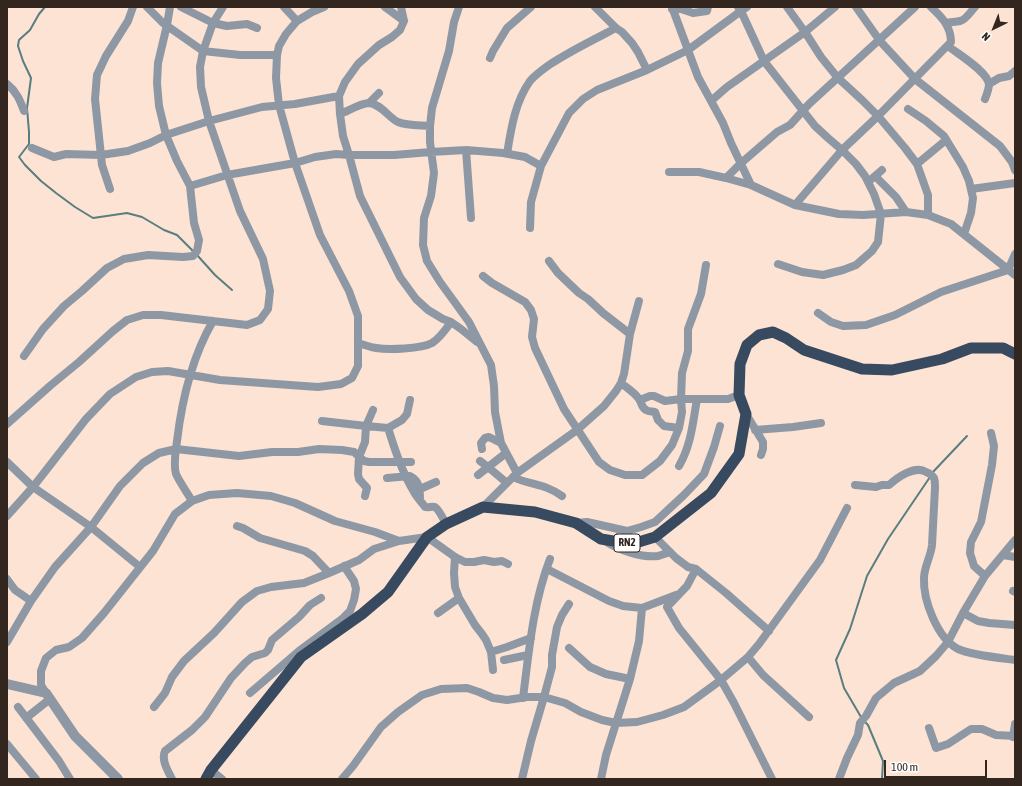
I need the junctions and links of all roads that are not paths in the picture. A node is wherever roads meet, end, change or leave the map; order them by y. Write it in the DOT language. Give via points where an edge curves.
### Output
graph roads {
  1 [pos="133,7"];
  2 [pos="147,7"];
  3 [pos="170,7"];
  4 [pos="181,7"];
  5 [pos="223,7"];
  6 [pos="284,7"];
  7 [pos="324,7"];
  8 [pos="385,7"];
  9 [pos="401,7"];
  10 [pos="459,7"];
  11 [pos="531,7"];
  12 [pos="595,7"];
  13 [pos="708,7"];
  14 [pos="788,7"];
  15 [pos="835,7"];
  16 [pos="856,7"];
  17 [pos="915,7"];
  18 [pos="931,7"];
  19 [pos="975,7"];
  20 [pos="672,8"];
  21 [pos="742,8"];
  22 [pos="297,21"];
  23 [pos="404,21"];
  24 [pos="213,23"];
  25 [pos="946,23"];
  26 [pos="167,25"];
  27 [pos="257,28"];
  28 [pos="616,28"];
  29 [pos="805,32"];
  30 [pos="880,40"];
  31 [pos="948,46"];
  32 [pos="688,50"];
  33 [pos="203,51"];
  34 [pos="277,55"];
  35 [pos="490,58"];
  36 [pos="764,61"];
  37 [pos="647,70"];
  38 [pos="1015,71"];
  39 [pos="838,78"];
  40 [pos="915,79"];
  41 [pos="7,84"];
  42 [pos="989,84"];
  43 [pos="379,93"];
  44 [pos="339,96"];
  45 [pos="985,99"];
  46 [pos="711,101"];
  47 [pos="369,103"];
  48 [pos="279,105"];
  49 [pos="908,109"];
  50 [pos="803,110"];
  51 [pos="24,111"];
  52 [pos="340,114"];
  53 [pos="878,116"];
  54 [pos="209,122"];
  55 [pos="430,126"];
  56 [pos="166,135"];
  57 [pos="946,140"];
  58 [pos="32,148"];
  59 [pos="466,150"];
  60 [pos="842,150"];
  61 [pos="432,152"];
  62 [pos="507,154"];
  63 [pos="102,155"];
  64 [pos="349,155"];
  65 [pos="296,163"];
  66 [pos="740,164"];
  67 [pos="917,164"];
  68 [pos="541,166"];
  69 [pos="882,170"];
  70 [pos="1015,170"];
  71 [pos="669,172"];
  72 [pos="228,175"];
  73 [pos="875,176"];
  74 [pos="726,178"];
  75 [pos="868,182"];
  76 [pos="1015,183"];
  77 [pos="751,185"];
  78 [pos="190,186"];
  79 [pos="110,189"];
  80 [pos="971,189"];
  81 [pos="795,205"];
  82 [pos="906,212"];
  83 [pos="881,214"];
  84 [pos="928,215"];
  85 [pos="471,218"];
  86 [pos="530,228"];
  87 [pos="964,234"];
  88 [pos="1015,254"];
  89 [pos="549,261"];
  90 [pos="778,264"];
  91 [pos="706,265"];
  92 [pos="1008,270"];
  93 [pos="1015,275"];
  94 [pos="483,276"];
  95 [pos="639,301"];
  96 [pos="818,313"];
  97 [pos="213,321"];
  98 [pos="451,322"];
  99 [pos="630,334"];
  100 [pos="358,343"];
  101 [pos="481,346"];
  102 [pos="1015,354"];
  103 [pos="24,356"];
  104 [pos="190,375"];
  105 [pos="621,383"];
  106 [pos="739,395"];
  107 [pos="681,399"];
  108 [pos="697,399"];
  109 [pos="410,400"];
  110 [pos="640,400"];
  111 [pos="373,410"];
  112 [pos="746,414"];
  113 [pos="322,421"];
  114 [pos="821,423"];
  115 [pos="7,424"];
  116 [pos="366,426"];
  117 [pos="720,426"];
  118 [pos="388,428"];
  119 [pos="679,428"];
  120 [pos="577,430"];
  121 [pos="755,430"];
  122 [pos="991,433"];
  123 [pos="501,443"];
  124 [pos="482,448"];
  125 [pos="176,449"];
  126 [pos="506,453"];
  127 [pos="761,455"];
  128 [pos="359,457"];
  129 [pos="480,461"];
  130 [pos="7,462"];
  131 [pos="400,462"];
  132 [pos="411,462"];
  133 [pos="488,466"];
  134 [pos="679,466"];
  135 [pos="478,475"];
  136 [pos="406,476"];
  137 [pos="387,478"];
  138 [pos="512,478"];
  139 [pos="436,482"];
  140 [pos="855,485"];
  141 [pos="33,487"];
  142 [pos="420,489"];
  143 [pos="365,496"];
  144 [pos="562,496"];
  145 [pos="420,500"];
  146 [pos="192,501"];
  147 [pos="482,507"];
  148 [pos="847,508"];
  149 [pos="7,516"];
  150 [pos="576,523"];
  151 [pos="446,524"];
  152 [pos="91,526"];
  153 [pos="237,526"];
  154 [pos="655,537"];
  155 [pos="427,538"];
  156 [pos="601,539"];
  157 [pos="1015,540"];
  158 [pos="399,541"];
  159 [pos="670,552"];
  160 [pos="1003,555"];
  161 [pos="455,557"];
  162 [pos="1015,557"];
  163 [pos="550,559"];
  164 [pos="508,564"];
  165 [pos="344,566"];
  166 [pos="140,567"];
  167 [pos="547,569"];
  168 [pos="696,569"];
  169 [pos="329,573"];
  170 [pos="985,576"];
  171 [pos="7,579"];
  172 [pos="678,594"];
  173 [pos="321,598"];
  174 [pos="459,598"];
  175 [pos="31,601"];
  176 [pos="568,604"];
  177 [pos="642,608"];
  178 [pos="438,613"];
  179 [pos="963,613"];
  180 [pos="1015,625"];
  181 [pos="769,631"];
  182 [pos="530,638"];
  183 [pos="7,642"];
  184 [pos="948,642"];
  185 [pos="569,648"];
  186 [pos="491,652"];
  187 [pos="528,656"];
  188 [pos="748,657"];
  189 [pos="504,660"];
  190 [pos="1015,660"];
  191 [pos="493,670"];
  192 [pos="630,679"];
  193 [pos="720,680"];
  194 [pos="7,684"];
  195 [pos="250,693"];
  196 [pos="48,696"];
  197 [pos="544,697"];
  198 [pos="523,698"];
  199 [pos="18,707"];
  200 [pos="154,707"];
  201 [pos="809,717"];
  202 [pos="26,718"];
  203 [pos="616,723"];
  204 [pos="1015,724"];
  205 [pos="929,728"];
  206 [pos="1014,736"];
  207 [pos="7,744"];
  208 [pos="209,775"];
  209 [pos="36,779"];
  210 [pos="70,779"];
  211 [pos="119,779"];
  212 [pos="172,779"];
  213 [pos="222,779"];
  214 [pos="342,779"];
  215 [pos="522,779"];
  216 [pos="601,779"];
  217 [pos="772,779"];
  218 [pos="838,779"];
  1 -- 63 [label="street" via="128,22 97,75 95,99"];
  2 -- 26 [label="street"];
  3 -- 26 [label="street"];
  4 -- 24 [label="street"];
  5 -- 24 [label="street"];
  6 -- 22 [label="street"];
  7 -- 22 [label="street"];
  8 -- 23 [label="street"];
  9 -- 23 [label="street"];
  10 -- 55 [label="street" via="432,108"];
  11 -- 35 [label="street" via="507,28"];
  12 -- 28 [label="street"];
  13 -- 20 [label="street" via="708,11 693,13"];
  14 -- 29 [label="street"];
  15 -- 29 [label="street"];
  16 -- 30 [label="street"];
  17 -- 30 [label="street"];
  18 -- 25 [label="street"];
  19 -- 25 [label="street" via="961,21"];
  20 -- 32 [label="street"];
  21 -- 32 [label="street"];
  21 -- 36 [label="street"];
  22 -- 34 [label="street" via="286,34"];
  23 -- 44 [label="street" via="396,34 358,64"];
  24 -- 27 [label="street" via="227,26 247,24"];
  24 -- 33 [label="street"];
  25 -- 31 [label="street" via="951,37"];
  26 -- 33 [label="street"];
  26 -- 56 [label="street" via="158,63 157,83"];
  28 -- 37 [label="street" via="632,42"];
  28 -- 62 [label="street" via="560,58 531,79 520,99"];
  29 -- 36 [label="street"];
  29 -- 39 [label="street" via="821,58"];
  30 -- 39 [label="street"];
  30 -- 40 [label="street"];
  31 -- 40 [label="street"];
  31 -- 42 [label="street" via="980,71"];
  32 -- 37 [label="street"];
  32 -- 46 [label="street"];
  33 -- 34 [label="street"];
  33 -- 54 [label="street" via="200,67 201,87"];
  34 -- 48 [label="street"];
  36 -- 46 [label="street"];
  36 -- 50 [label="street"];
  37 -- 68 [label="street" via="597,90 583,100 569,113"];
  38 -- 42 [label="street"];
  39 -- 50 [label="street"];
  39 -- 53 [label="street"];
  40 -- 53 [label="street"];
  40 -- 70 [label="street" via="1000,146"];
  41 -- 51 [label="street" via="19,98"];
  42 -- 45 [label="street"];
  43 -- 47 [label="street"];
  44 -- 48 [label="street"];
  44 -- 52 [label="street"];
  46 -- 66 [label="street"];
  47 -- 52 [label="street"];
  47 -- 55 [label="street" via="398,122"];
  48 -- 54 [label="street" via="262,107"];
  48 -- 65 [label="street"];
  49 -- 57 [label="street" via="926,121"];
  50 -- 60 [label="street"];
  50 -- 66 [label="street" via="790,125 777,132"];
  52 -- 64 [label="street"];
  53 -- 60 [label="street"];
  53 -- 67 [label="street"];
  54 -- 56 [label="street"];
  54 -- 72 [label="street"];
  55 -- 61 [label="street"];
  56 -- 63 [label="street" via="128,151"];
  56 -- 78 [label="street"];
  57 -- 67 [label="street"];
  57 -- 80 [label="street" via="963,167"];
  58 -- 63 [label="street" via="54,157 66,154"];
  59 -- 61 [label="street"];
  59 -- 62 [label="street"];
  59 -- 85 [label="street"];
  60 -- 75 [label="street" via="856,164"];
  60 -- 81 [label="street"];
  61 -- 64 [label="street"];
  61 -- 101 [label="street" via="434,173 431,196 424,218 423,245 427,261 469,322"];
  62 -- 68 [label="street" via="525,157"];
  63 -- 79 [label="street" via="102,165"];
  64 -- 65 [label="street" via="315,157"];
  64 -- 98 [label="street" via="360,196 400,277 416,299 428,310"];
  65 -- 72 [label="street"];
  65 -- 100 [label="street" via="320,235 349,291 358,316"];
  66 -- 74 [label="street"];
  66 -- 77 [label="street"];
  67 -- 84 [label="street" via="928,195"];
  68 -- 86 [label="street" via="531,202"];
  69 -- 73 [label="street"];
  71 -- 74 [label="street" via="699,172"];
  72 -- 78 [label="street"];
  72 -- 97 [label="street" via="240,211 263,259 270,290 268,309 260,320 247,325"];
  73 -- 75 [label="street"];
  73 -- 82 [label="street"];
  74 -- 77 [label="street"];
  75 -- 83 [label="street"];
  76 -- 80 [label="street"];
  77 -- 81 [label="street"];
  78 -- 103 [label="street" via="194,223 199,240 195,253 183,257 148,255 124,259 107,268 64,306 43,329"];
  80 -- 87 [label="street" via="972,213"];
  81 -- 83 [label="street" via="839,214"];
  82 -- 83 [label="street"];
  82 -- 84 [label="street"];
  83 -- 90 [label="street" via="878,242 856,265 823,275 802,272"];
  84 -- 87 [label="street" via="951,224"];
  87 -- 92 [label="street"];
  88 -- 92 [label="street"];
  89 -- 99 [label="street" via="579,293"];
  91 -- 107 [label="street" via="701,294 688,329 688,351 682,373"];
  92 -- 93 [label="street"];
  92 -- 96 [label="street" via="941,292 896,315 866,325 843,326"];
  94 -- 120 [label="street" via="525,302 531,310 534,319 532,337 535,348"];
  95 -- 99 [label="street"];
  97 -- 104 [label="street"];
  97 -- 115 [label="street" via="161,315 143,315 127,320"];
  98 -- 100 [label="street" via="442,334 424,346 394,349"];
  98 -- 101 [label="street"];
  99 -- 105 [label="street"];
  100 -- 104 [label="street" via="358,366 352,378 341,384 318,387 220,380"];
  101 -- 123 [label="street" via="491,365 495,412"];
  102 -- 106 [label="highway" via="1003,348 971,348 942,359 892,370 862,369 804,350 773,332 759,335 748,345 740,364"];
  104 -- 125 [label="street" via="179,420"];
  104 -- 141 [label="street" via="168,371 152,372 136,377 110,394 86,419"];
  105 -- 110 [label="street"];
  105 -- 120 [label="street" via="604,406"];
  106 -- 108 [label="street" via="728,399"];
  106 -- 112 [label="highway"];
  107 -- 108 [label="street"];
  107 -- 110 [label="street" via="665,401 650,396"];
  107 -- 119 [label="street"];
  108 -- 134 [label="street" via="691,437"];
  109 -- 118 [label="street" via="407,414"];
  110 -- 119 [label="street" via="641,406 655,412 664,426"];
  111 -- 116 [label="street"];
  112 -- 121 [label="street"];
  112 -- 154 [label="highway, RN2" via="739,454 711,493"];
  113 -- 116 [label="street"];
  114 -- 121 [label="street" via="793,428"];
  116 -- 118 [label="street"];
  116 -- 128 [label="street" via="365,442"];
  117 -- 150 [label="street" via="704,474 655,522 627,530 587,522"];
  118 -- 131 [label="street"];
  119 -- 120 [label="street" via="672,445 660,461 642,475 626,475 610,470 599,462"];
  120 -- 138 [label="street"];
  121 -- 127 [label="street" via="763,442"];
  122 -- 170 [label="street" via="994,446 992,465 980,522 971,542 970,553 974,566"];
  123 -- 124 [label="street" via="489,437 485,438 481,443"];
  123 -- 126 [label="street"];
  125 -- 128 [label="street" via="239,456 319,449 342,450 354,452"];
  125 -- 146 [label="street" via="176,474"];
  125 -- 152 [label="street" via="159,453 143,463 120,486"];
  126 -- 133 [label="street"];
  126 -- 138 [label="street"];
  128 -- 131 [label="street" via="369,462"];
  128 -- 143 [label="street" via="358,474 367,488"];
  129 -- 133 [label="street"];
  130 -- 141 [label="street"];
  131 -- 132 [label="street"];
  131 -- 136 [label="street"];
  133 -- 135 [label="street"];
  133 -- 138 [label="street"];
  136 -- 137 [label="street"];
  136 -- 142 [label="street" via="413,477"];
  136 -- 145 [label="street"];
  138 -- 144 [label="street" via="546,487"];
  138 -- 147 [label="street"];
  139 -- 142 [label="street"];
  140 -- 184 [label="street" via="889,485 914,470 924,470 931,476 935,488 932,548 923,576 924,593 929,610"];
  141 -- 149 [label="street"];
  141 -- 152 [label="street"];
  142 -- 145 [label="street"];
  145 -- 151 [label="street" via="425,507 437,508"];
  146 -- 158 [label="street" via="210,495 238,493 271,496 295,503 335,521"];
  146 -- 166 [label="street" via="175,514"];
  147 -- 150 [label="highway, RN2" via="535,512"];
  147 -- 151 [label="highway"];
  148 -- 181 [label="street" via="820,560"];
  150 -- 156 [label="highway, RN2"];
  151 -- 155 [label="highway"];
  152 -- 166 [label="street"];
  152 -- 175 [label="street" via="55,567"];
  153 -- 169 [label="street" via="260,538 305,551"];
  154 -- 156 [label="highway, RN2" via="632,544"];
  154 -- 159 [label="street"];
  155 -- 158 [label="street"];
  155 -- 161 [label="street"];
  155 -- 208 [label="highway" via="388,592 362,614 301,657"];
  156 -- 159 [label="street" via="614,548 643,555 658,556"];
  157 -- 160 [label="street"];
  158 -- 165 [label="street" via="374,549"];
  159 -- 168 [label="street" via="688,567"];
  160 -- 162 [label="street"];
  160 -- 170 [label="street"];
  161 -- 164 [label="street" via="465,562 502,560"];
  161 -- 174 [label="street" via="455,586"];
  163 -- 167 [label="street"];
  165 -- 169 [label="street"];
  165 -- 195 [label="street" via="356,589 350,611"];
  166 -- 196 [label="street" via="82,638 69,647 56,650 46,658 41,671 41,686"];
  167 -- 177 [label="street" via="609,601"];
  167 -- 182 [label="street"];
  168 -- 172 [label="street" via="687,586"];
  168 -- 181 [label="street"];
  169 -- 200 [label="street" via="304,583 271,587 256,592 242,602 184,661"];
  170 -- 179 [label="street"];
  171 -- 175 [label="street" via="15,590"];
  172 -- 177 [label="street"];
  172 -- 193 [label="street" via="667,607 679,628"];
  173 -- 212 [label="street" via="272,640 265,653 252,657 245,663 231,678 205,717 165,751 163,759"];
  174 -- 178 [label="street"];
  174 -- 186 [label="street"];
  175 -- 183 [label="street"];
  176 -- 197 [label="street" via="557,627 552,667"];
  177 -- 192 [label="street" via="639,641"];
  179 -- 180 [label="street" via="990,623"];
  179 -- 184 [label="street"];
  181 -- 188 [label="street"];
  182 -- 186 [label="street"];
  182 -- 187 [label="street"];
  184 -- 190 [label="street" via="959,649 977,654"];
  184 -- 218 [label="street" via="920,671 894,683 876,698 860,723 858,734"];
  185 -- 192 [label="street" via="590,667 606,674"];
  186 -- 191 [label="street"];
  187 -- 189 [label="street"];
  187 -- 198 [label="street"];
  188 -- 193 [label="street"];
  188 -- 201 [label="street" via="763,675"];
  192 -- 203 [label="street"];
  193 -- 203 [label="street" via="684,706 663,715 638,722"];
  193 -- 217 [label="street"];
  194 -- 196 [label="street"];
  196 -- 202 [label="street"];
  196 -- 211 [label="street" via="75,736"];
  197 -- 198 [label="street"];
  197 -- 203 [label="street"];
  197 -- 215 [label="street"];
  198 -- 214 [label="street" via="493,698 467,688 441,689 422,695 381,727"];
  199 -- 202 [label="street"];
  202 -- 210 [label="street"];
  203 -- 216 [label="street"];
  204 -- 206 [label="street"];
  205 -- 206 [label="street" via="936,748 948,744 971,729"];
  207 -- 209 [label="street"];
  208 -- 213 [label="street"];
}
